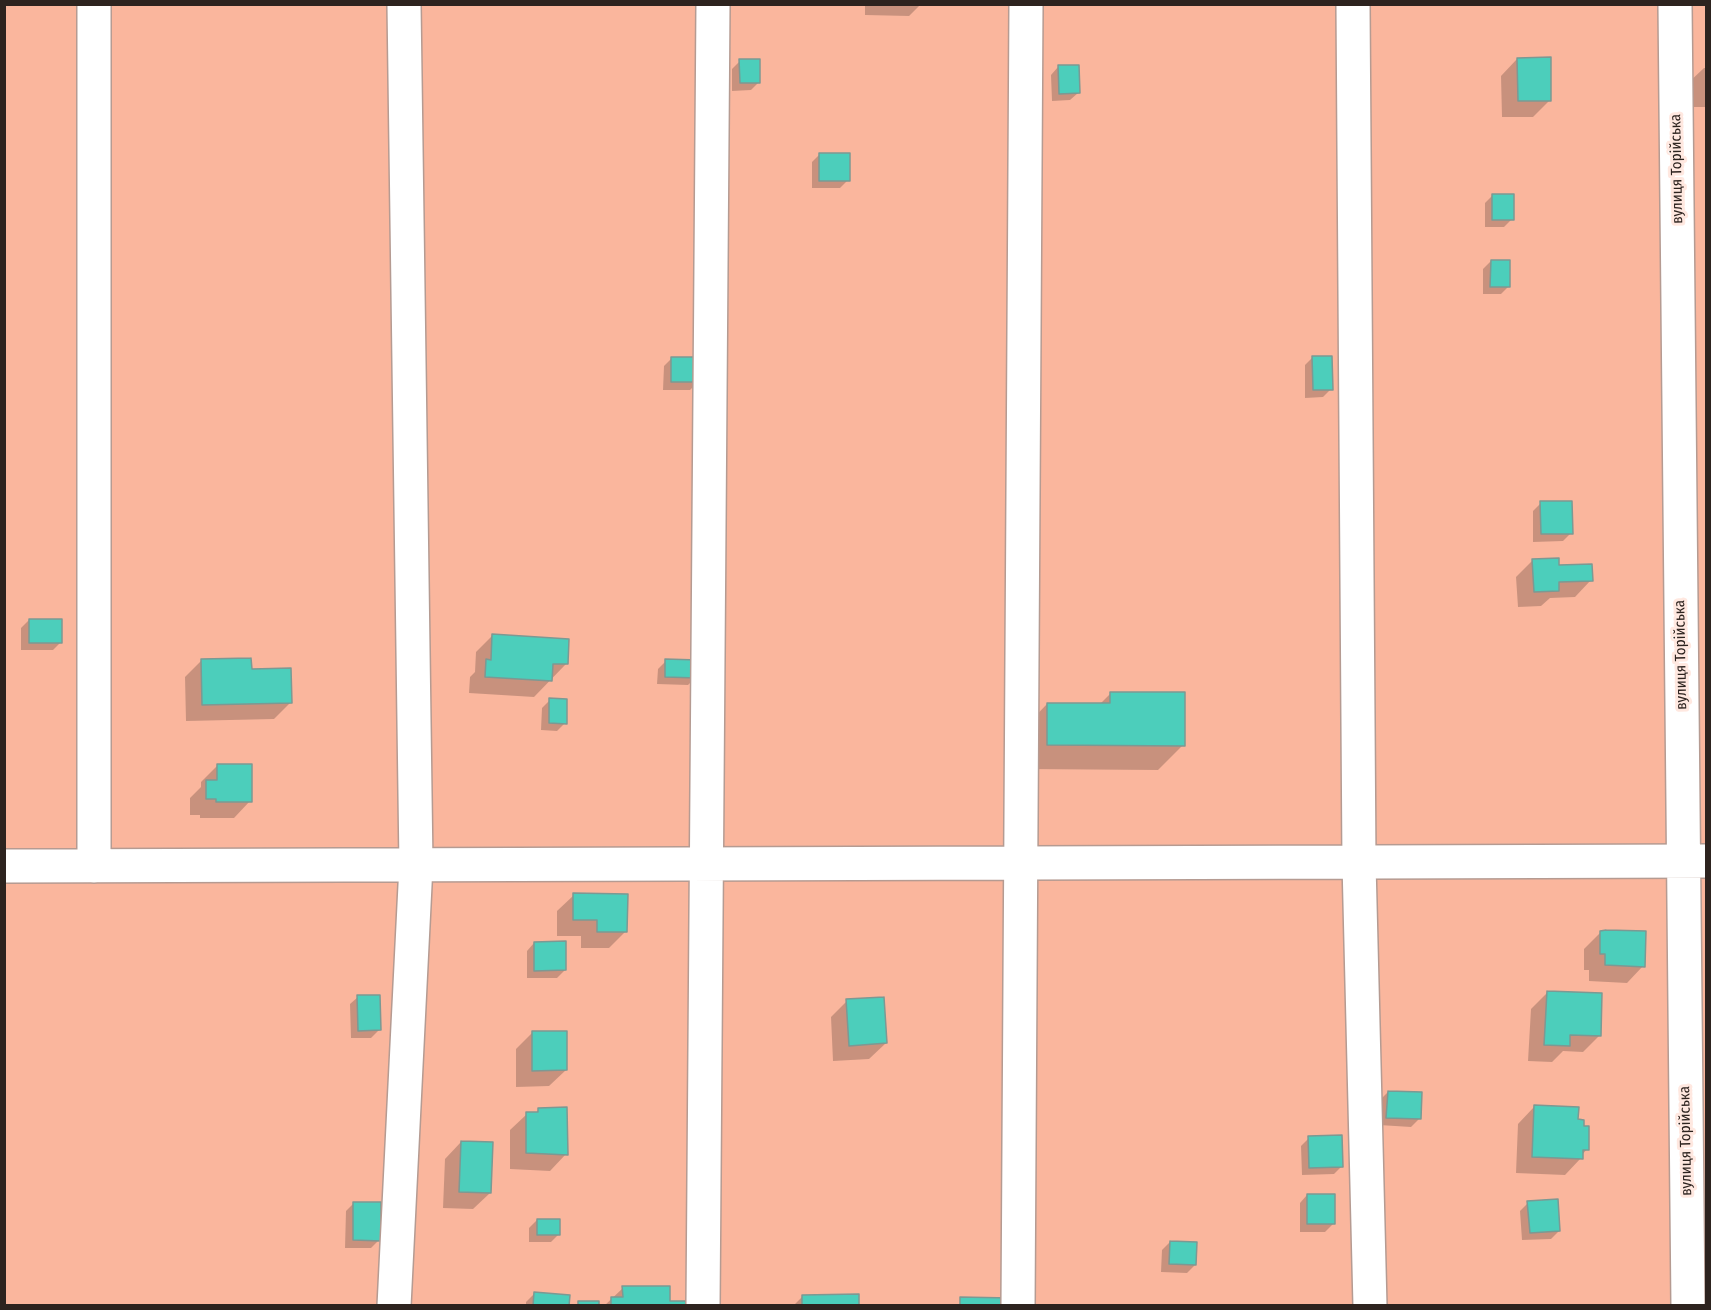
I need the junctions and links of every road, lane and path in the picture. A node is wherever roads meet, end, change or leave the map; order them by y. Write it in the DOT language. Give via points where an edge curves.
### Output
graph roads {
  1 [pos="94,4"];
  2 [pos="404,4"];
  3 [pos="712,4"];
  4 [pos="1026,4"];
  5 [pos="1353,4"];
  6 [pos="1675,4"];
  7 [pos="1695,861"];
  8 [pos="1359,862"];
  9 [pos="705,864"];
  10 [pos="1022,864"];
  11 [pos="416,865"];
  12 [pos="4,866"];
  13 [pos="94,866"];
  14 [pos="394,1305"];
  15 [pos="703,1305"];
  16 [pos="1018,1305"];
  17 [pos="1370,1305"];
  18 [pos="1688,1305"];
  1 -- 13 [label="street"];
  2 -- 11 [label="street"];
  3 -- 9 [label="street"];
  4 -- 10 [label="street"];
  5 -- 8 [label="street"];
  6 -- 7 [label="street, вулиця Торійська"];
  7 -- 8 [label="street"];
  7 -- 18 [label="street, вулиця Торійська"];
  8 -- 10 [label="street"];
  8 -- 17 [label="street"];
  9 -- 10 [label="street"];
  9 -- 11 [label="street"];
  9 -- 15 [label="street"];
  10 -- 16 [label="street"];
  11 -- 13 [label="street"];
  11 -- 14 [label="street"];
  12 -- 13 [label="street"];
}
